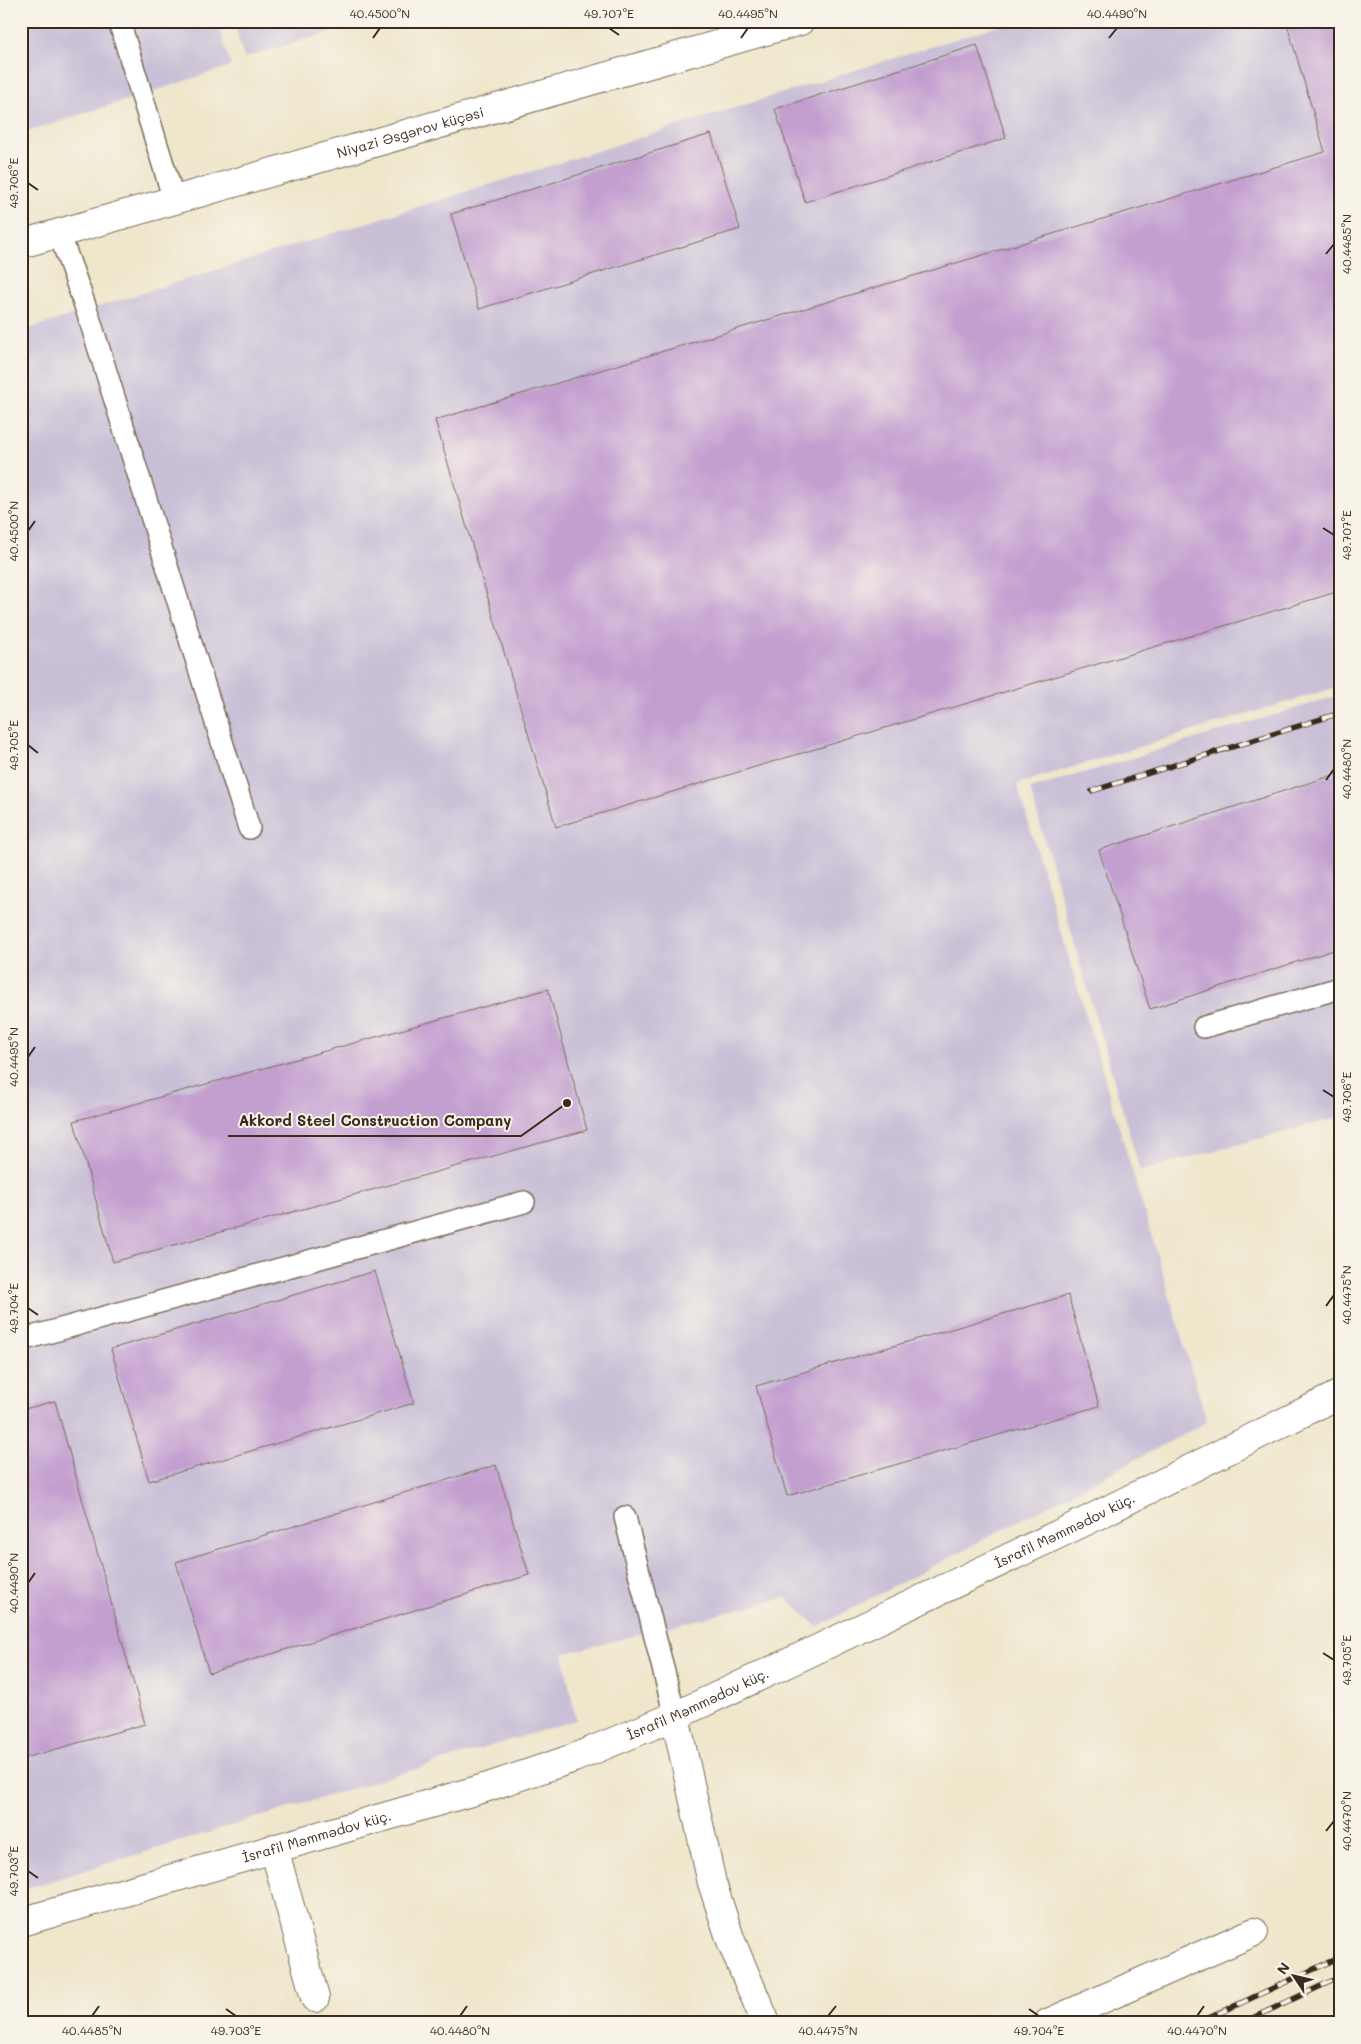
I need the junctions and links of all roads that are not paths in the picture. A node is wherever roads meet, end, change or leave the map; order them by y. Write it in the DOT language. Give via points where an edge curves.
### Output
graph roads {
  1 [pos="119,21"];
  2 [pos="800,21"];
  3 [pos="174,200"];
  4 [pos="59,233"];
  5 [pos="21,244"];
  6 [pos="249,828"];
  7 [pos="1340,988"];
  8 [pos="1204,1026"];
  9 [pos="524,1202"];
  10 [pos="21,1340"];
  11 [pos="1340,1394"];
  12 [pos="625,1517"];
  13 [pos="675,1716"];
  14 [pos="274,1848"];
  15 [pos="21,1922"];
  16 [pos="1254,1932"];
  17 [pos="315,1998"];
  18 [pos="766,2023"];
  19 [pos="1048,2023"];
  1 -- 3 [label="lane"];
  2 -- 3 [label="street, Niyazi Əsgərov küçəsi"];
  3 -- 4 [label="street, Niyazi Əsgərov küçəsi"];
  4 -- 5 [label="street, Niyazi Əsgərov küçəsi"];
  4 -- 6 [label="lane" via="90,320"];
  7 -- 8 [label="lane"];
  9 -- 10 [label="lane"];
  11 -- 13 [label="street, İsrafil Məmmədov küç." via="1086,1521"];
  12 -- 13 [label="lane"];
  13 -- 14 [label="street, İsrafil Məmmədov küç." via="574,1758 488,1787"];
  13 -- 18 [label="street" via="712,1883 731,1941"];
  14 -- 15 [label="street, İsrafil Məmmədov küç."];
  14 -- 17 [label="street"];
  16 -- 19 [label="street"];
}
